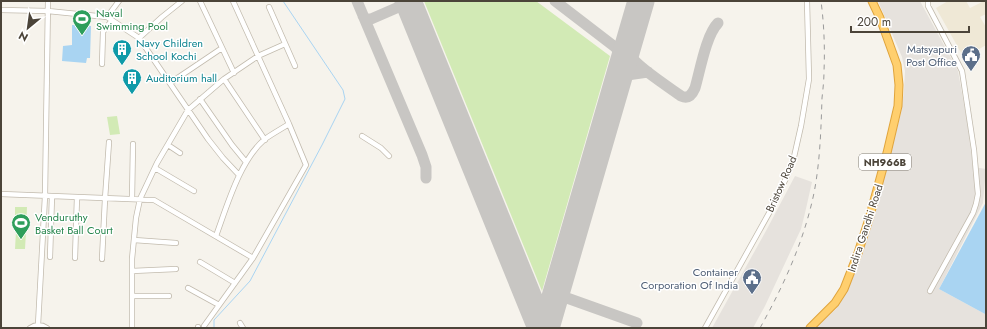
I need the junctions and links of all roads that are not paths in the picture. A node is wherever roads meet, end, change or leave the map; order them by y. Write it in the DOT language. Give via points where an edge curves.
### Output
graph roads {
  1 [pos="48,1"];
  2 [pos="119,1"];
  3 [pos="182,1"];
  4 [pos="200,1"];
  5 [pos="233,1"];
  6 [pos="807,1"];
  7 [pos="872,1"];
  8 [pos="928,1"];
  9 [pos="269,7"];
  10 [pos="1,10"];
  11 [pos="48,11"];
  12 [pos="107,17"];
  13 [pos="112,20"];
  14 [pos="139,38"];
  15 [pos="285,44"];
  16 [pos="222,48"];
  17 [pos="258,56"];
  18 [pos="102,64"];
  19 [pos="295,66"];
  20 [pos="234,73"];
  21 [pos="224,79"];
  22 [pos="170,83"];
  23 [pos="200,99"];
  24 [pos="188,110"];
  25 [pos="289,124"];
  26 [pos="362,136"];
  27 [pos="265,140"];
  28 [pos="109,142"];
  29 [pos="133,144"];
  30 [pos="168,145"];
  31 [pos="180,153"];
  32 [pos="389,156"];
  33 [pos="246,162"];
  34 [pos="155,168"];
  35 [pos="239,175"];
  36 [pos="194,191"];
  37 [pos="1,194"];
  38 [pos="45,196"];
  39 [pos="52,196"];
  40 [pos="77,197"];
  41 [pos="105,199"];
  42 [pos="132,199"];
  43 [pos="140,199"];
  44 [pos="216,236"];
  45 [pos="134,240"];
  46 [pos="176,242"];
  47 [pos="50,256"];
  48 [pos="75,258"];
  49 [pos="253,258"];
  50 [pos="102,259"];
  51 [pos="200,262"];
  52 [pos="176,269"];
  53 [pos="132,272"];
  54 [pos="235,283"];
  55 [pos="188,288"];
  56 [pos="930,291"];
  57 [pos="132,296"];
  58 [pos="169,296"];
  59 [pos="219,305"];
  60 [pos="240,323"];
  61 [pos="38,325"];
  62 [pos="204,326"];
  63 [pos="30,328"];
  64 [pos="47,328"];
  65 [pos="132,328"];
  66 [pos="243,328"];
  67 [pos="705,328"];
  68 [pos="810,328"];
  1 -- 11 [label="street"];
  2 -- 12 [label="street"];
  3 -- 14 [label="street"];
  4 -- 16 [label="street"];
  5 -- 17 [label="street"];
  6 -- 67 [label="street, Bristow Road" via="809,79 794,157 776,199"];
  7 -- 68 [label="highway, Indira Gandhi Road / NH966B" via="898,65 898,106 858,254 844,289 835,303"];
  8 -- 56 [label="street" via="928,6 962,71 978,194 973,213"];
  9 -- 15 [label="street"];
  10 -- 11 [label="street"];
  11 -- 12 [label="street"];
  11 -- 38 [label="street"];
  12 -- 13 [label="street"];
  13 -- 14 [label="street"];
  13 -- 18 [label="street" via="103,32"];
  14 -- 22 [label="street"];
  15 -- 17 [label="street"];
  15 -- 19 [label="street"];
  16 -- 20 [label="street"];
  16 -- 22 [label="street"];
  17 -- 20 [label="street"];
  17 -- 25 [label="street"];
  20 -- 21 [label="street"];
  21 -- 23 [label="street"];
  21 -- 27 [label="street"];
  22 -- 24 [label="street"];
  23 -- 24 [label="street"];
  23 -- 33 [label="street"];
  24 -- 30 [label="street"];
  24 -- 35 [label="street" via="222,158"];
  25 -- 27 [label="street"];
  25 -- 49 [label="street" via="306,165"];
  26 -- 32 [label="street"];
  27 -- 33 [label="street"];
  28 -- 41 [label="street"];
  29 -- 42 [label="street"];
  30 -- 31 [label="street"];
  30 -- 34 [label="street"];
  33 -- 35 [label="street"];
  34 -- 36 [label="street"];
  34 -- 43 [label="street"];
  35 -- 44 [label="street"];
  37 -- 38 [label="street"];
  38 -- 39 [label="street"];
  38 -- 61 [label="street"];
  39 -- 40 [label="street"];
  39 -- 47 [label="street"];
  40 -- 41 [label="street"];
  40 -- 48 [label="street"];
  41 -- 42 [label="street"];
  41 -- 50 [label="street"];
  42 -- 43 [label="street"];
  43 -- 44 [label="street" via="154,200"];
  43 -- 45 [label="street"];
  44 -- 49 [label="street"];
  45 -- 46 [label="street"];
  45 -- 53 [label="street"];
  49 -- 54 [label="street"];
  51 -- 54 [label="street"];
  52 -- 53 [label="street"];
  53 -- 57 [label="street"];
  54 -- 59 [label="street"];
  55 -- 59 [label="street"];
  57 -- 58 [label="street"];
  57 -- 65 [label="street"];
  59 -- 62 [label="street"];
  60 -- 66 [label="street"];
  61 -- 63 [label="street"];
  61 -- 64 [label="street"];
}
